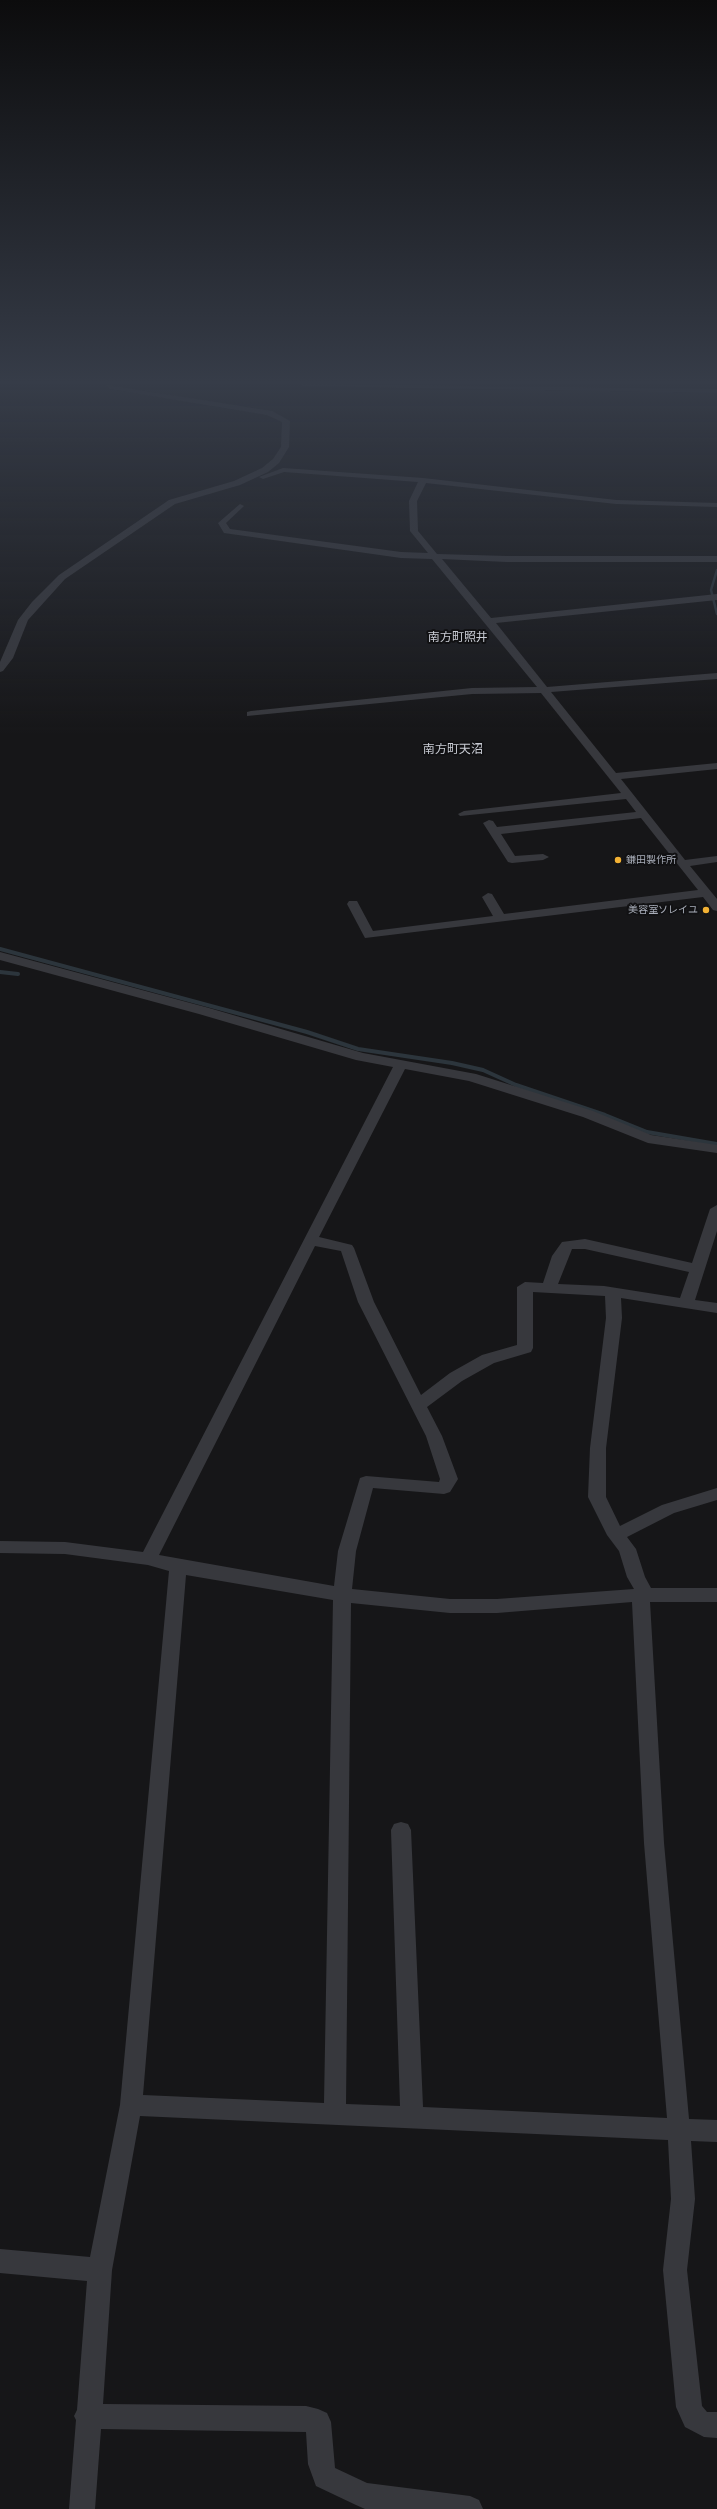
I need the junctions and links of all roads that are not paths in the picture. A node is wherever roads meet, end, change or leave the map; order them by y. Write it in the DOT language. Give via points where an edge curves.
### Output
graph roads {
  1 [pos="176,501"];
  2 [pos="413,501"];
  3 [pos="614,501"];
  4 [pos="717,505"];
  5 [pos="240,506"];
  6 [pos="436,557"];
  7 [pos="717,559"];
  8 [pos="714,598"];
  9 [pos="489,621"];
  10 [pos="0,669"];
  11 [pos="717,676"];
  12 [pos="544,690"];
  13 [pos="251,714"];
  14 [pos="717,766"];
  15 [pos="614,777"];
  16 [pos="628,796"];
  17 [pos="483,812"];
  18 [pos="464,814"];
  19 [pos="642,815"];
  20 [pos="494,831"];
  21 [pos="543,857"];
  22 [pos="717,860"];
  23 [pos="681,864"];
  24 [pos="705,892"];
  25 [pos="488,898"];
  26 [pos="353,904"];
  27 [pos="717,907"];
  28 [pos="500,917"];
  29 [pos="0,956"];
  30 [pos="401,1064"];
  31 [pos="717,1149"];
  32 [pos="717,1209"];
  33 [pos="310,1240"];
  34 [pos="696,1269"];
  35 [pos="549,1287"];
  36 [pos="613,1293"];
  37 [pos="686,1303"];
  38 [pos="717,1308"];
  39 [pos="418,1406"];
  40 [pos="717,1494"];
  41 [pos="616,1535"];
  42 [pos="0,1547"];
  43 [pos="148,1559"];
  44 [pos="178,1567"];
  45 [pos="342,1594"];
  46 [pos="643,1595"];
  47 [pos="717,1595"];
  48 [pos="400,1830"];
  49 [pos="131,2105"];
  50 [pos="335,2114"];
  51 [pos="412,2117"];
  52 [pos="679,2129"];
  53 [pos="717,2131"];
  54 [pos="0,2261"];
  55 [pos="100,2270"];
  56 [pos="87,2416"];
  57 [pos="717,2425"];
  58 [pos="82,2509"];
  59 [pos="470,2509"];
  1 -- 10 [label="street" via="157,510 62,577 34,604 23,620 8,658"];
  2 -- 6 [label="street" via="414,531"];
  3 -- 4 [label="street" via="683,506"];
  5 -- 6 [label="street" via="222,523 227,531 401,555"];
  6 -- 7 [label="street"];
  6 -- 9 [label="street"];
  8 -- 9 [label="street"];
  9 -- 12 [label="street"];
  11 -- 12 [label="street"];
  12 -- 13 [label="street" via="472,691"];
  12 -- 15 [label="street"];
  14 -- 15 [label="street"];
  15 -- 16 [label="street"];
  16 -- 17 [label="street"];
  16 -- 19 [label="street"];
  17 -- 18 [label="street"];
  17 -- 20 [label="street"];
  19 -- 20 [label="street"];
  19 -- 23 [label="street"];
  20 -- 21 [label="street" via="512,860"];
  22 -- 23 [label="street"];
  23 -- 24 [label="street"];
  24 -- 27 [label="street"];
  24 -- 28 [label="street"];
  25 -- 28 [label="street"];
  26 -- 28 [label="street" via="369,935"];
  29 -- 30 [label="street" via="361,1057"];
  30 -- 31 [label="street" via="471,1076 588,1114 648,1139"];
  30 -- 33 [label="street"];
  32 -- 34 [label="street"];
  33 -- 39 [label="street" via="347,1248 366,1302"];
  33 -- 43 [label="street"];
  34 -- 35 [label="street" via="585,1244 566,1245"];
  34 -- 37 [label="street"];
  35 -- 36 [label="street"];
  35 -- 39 [label="street" via="525,1287 525,1348 488,1359 456,1378"];
  36 -- 37 [label="street"];
  36 -- 41 [label="street" via="614,1318 598,1448 597,1497"];
  37 -- 38 [label="street"];
  39 -- 45 [label="street" via="434,1436 449,1479 444,1488 366,1482 347,1550"];
  40 -- 41 [label="street" via="668,1509"];
  41 -- 46 [label="street" via="626,1549"];
  42 -- 43 [label="street" via="65,1548"];
  43 -- 44 [label="street"];
  44 -- 45 [label="street"];
  44 -- 49 [label="street"];
  45 -- 46 [label="street" via="399,1602 489,1606"];
  45 -- 50 [label="street"];
  46 -- 47 [label="street"];
  46 -- 52 [label="street" via="654,1843"];
  48 -- 51 [label="street"];
  49 -- 50 [label="street"];
  49 -- 55 [label="street"];
  50 -- 51 [label="street"];
  51 -- 52 [label="street"];
  52 -- 53 [label="street"];
  52 -- 57 [label="street" via="682,2199 675,2270 689,2407 694,2418 704,2424"];
  54 -- 55 [label="street"];
  55 -- 56 [label="street"];
  56 -- 58 [label="street"];
  56 -- 59 [label="street" via="306,2419 318,2422 320,2457 325,2477 365,2496"];
}
